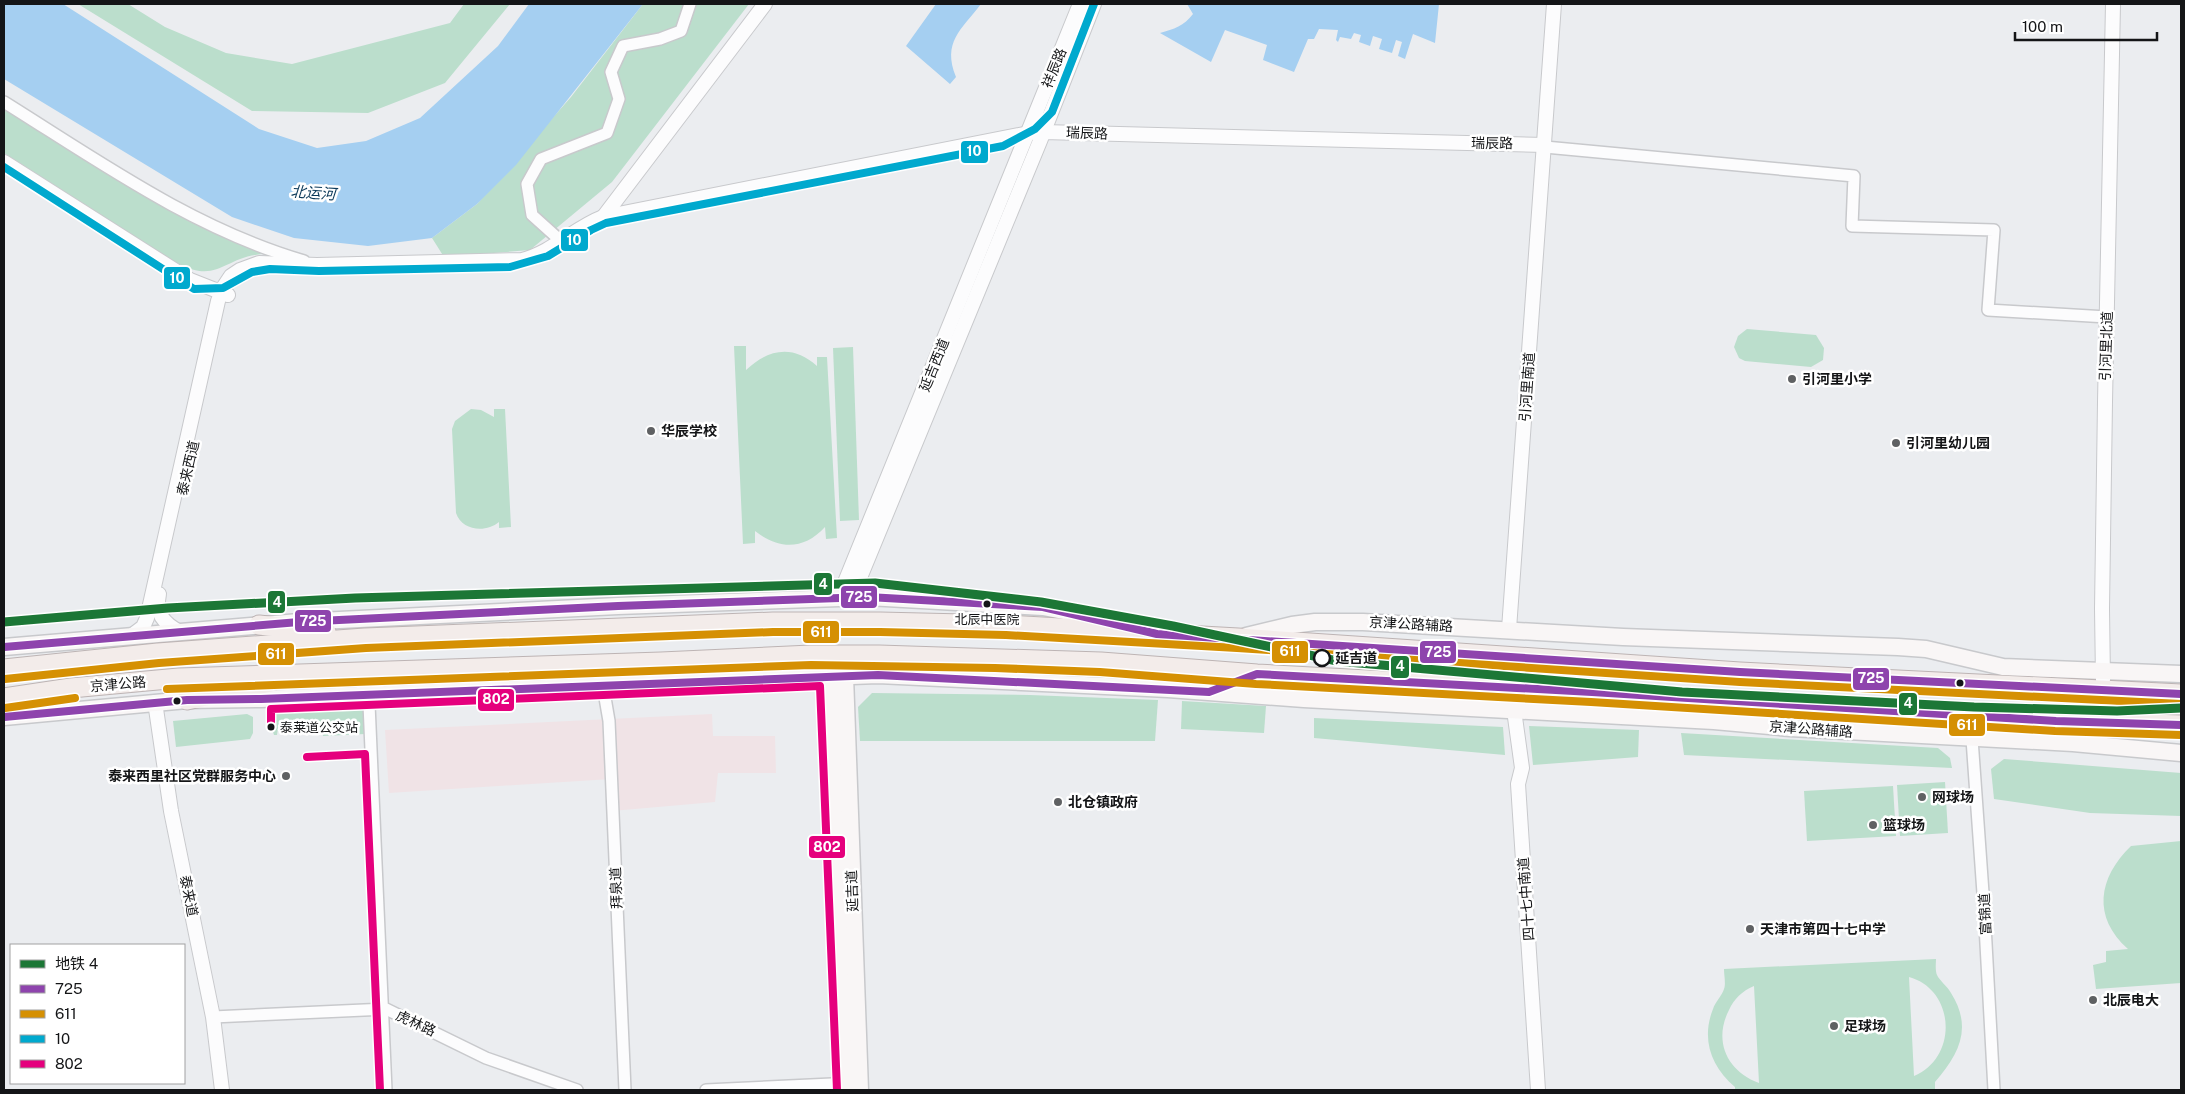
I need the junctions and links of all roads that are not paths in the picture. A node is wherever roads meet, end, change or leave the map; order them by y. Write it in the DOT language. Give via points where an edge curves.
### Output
graph roads {
  1 [pos="690,4"];
  2 [pos="765,4"];
  3 [pos="1080,4"];
  4 [pos="1094,4"];
  5 [pos="1554,4"];
  6 [pos="2113,4"];
  7 [pos="4,102"];
  8 [pos="1045,109"];
  9 [pos="1034,137"];
  10 [pos="1004,142"];
  11 [pos="1545,147"];
  12 [pos="4,162"];
  13 [pos="4,167"];
  14 [pos="600,221"];
  15 [pos="562,242"];
  16 [pos="318,265"];
  17 [pos="333,270"];
  18 [pos="177,272"];
  19 [pos="238,275"];
  20 [pos="221,295"];
  21 [pos="2107,318"];
  22 [pos="845,597"];
  23 [pos="259,624"];
  24 [pos="1510,629"];
  25 [pos="180,632"];
  26 [pos="1157,634"];
  27 [pos="131,636"];
  28 [pos="365,638"];
  29 [pos="1238,638"];
  30 [pos="4,647"];
  31 [pos="811,655"];
  32 [pos="879,655"];
  33 [pos="4,669"];
  34 [pos="393,670"];
  35 [pos="344,672"];
  36 [pos="308,673"];
  37 [pos="1256,674"];
  38 [pos="2181,674"];
  39 [pos="837,676"];
  40 [pos="2103,679"];
  41 [pos="603,686"];
  42 [pos="1209,692"];
  43 [pos="371,694"];
  44 [pos="2181,694"];
  45 [pos="4,698"];
  46 [pos="187,700"];
  47 [pos="155,702"];
  48 [pos="1514,710"];
  49 [pos="4,717"];
  50 [pos="2056,721"];
  51 [pos="2181,725"];
  52 [pos="1972,739"];
  53 [pos="2002,740"];
  54 [pos="2181,753"];
  55 [pos="384,1009"];
  56 [pos="213,1017"];
  57 [pos="853,1086"];
  58 [pos="222,1090"];
  59 [pos="386,1090"];
  60 [pos="390,1090"];
  61 [pos="578,1090"];
  62 [pos="625,1090"];
  63 [pos="706,1090"];
  64 [pos="1538,1090"];
  65 [pos="1994,1090"];
  1 -- 15 [label="street" via="680,31 660,40 623,46 611,72 619,99 607,133 541,159 536,167 527,184 532,215"];
  2 -- 14 [label="street"];
  3 -- 8 [label="street, 祥辰路"];
  4 -- 8 [label="street, 祥辰路"];
  5 -- 11 [label="street, 引河里南道"];
  6 -- 21 [label="street, 引河里北道"];
  7 -- 16 [label="street" via="181,211 271,252"];
  8 -- 9 [label="street, 祥辰路"];
  8 -- 10 [label="street"];
  9 -- 10 [label="street, 瑞辰路"];
  9 -- 11 [label="street, 瑞辰路"];
  9 -- 22 [label="street, 延吉西道"];
  10 -- 14 [label="street, 瑞辰路"];
  11 -- 21 [label="street" via="1854,176 1852,226 1994,230 1988,310"];
  11 -- 24 [label="street, 引河里南道"];
  12 -- 18 [label="street"];
  13 -- 20 [label="street" via="194,289"];
  14 -- 15 [label="street, 瑞辰路" via="584,226"];
  14 -- 17 [label="street, 瑞辰路" via="549,256 525,265"];
  15 -- 16 [label="street, 瑞辰路" via="539,255 512,261"];
  16 -- 17 [label="street"];
  16 -- 19 [label="street, 瑞辰路" via="260,263"];
  17 -- 19 [label="street, 瑞辰路" via="270,269"];
  18 -- 19 [label="street" via="209,280"];
  18 -- 20 [label="street"];
  19 -- 20 [label="street, 瑞辰路" via="230,276"];
  20 -- 25 [label="street, 泰来西道" via="158,602 159,614 166,624"];
  20 -- 27 [label="street, 泰来西道" via="147,618 143,627"];
  21 -- 40 [label="street, 引河里北道"];
  22 -- 23 [label="main road"];
  22 -- 26 [label="main road" via="1043,607"];
  23 -- 25 [label="main road"];
  23 -- 28 [label="highway"];
  24 -- 29 [label="main road, 京津公路辅路" via="1315,622"];
  24 -- 40 [label="main road, 京津公路辅路" via="1624,637 1907,647 2003,667"];
  25 -- 27 [label="main road"];
  26 -- 28 [label="highway, 京津公路" via="1006,625 773,622"];
  26 -- 29 [label="highway, 京津公路"];
  27 -- 30 [label="main road"];
  28 -- 33 [label="highway, 京津公路" via="232,646"];
  29 -- 40 [label="highway, 京津公路" via="1932,683"];
  31 -- 32 [label="highway, 京津公路"];
  31 -- 34 [label="highway, 京津公路"];
  31 -- 39 [label="main road" via="825,663"];
  32 -- 37 [label="highway, 京津公路" via="1101,662"];
  32 -- 39 [label="main road" via="851,663"];
  34 -- 35 [label="highway, 京津公路"];
  34 -- 43 [label="street" via="381,678"];
  35 -- 36 [label="highway, 京津公路"];
  35 -- 43 [label="street" via="356,678"];
  36 -- 45 [label="highway, 京津公路" via="179,678"];
  36 -- 46 [label="highway"];
  37 -- 42 [label="main road"];
  37 -- 50 [label="highway, 京津公路"];
  38 -- 40 [label="main road, 京津公路辅路"];
  39 -- 41 [label="main road, 京津公路辅路"];
  39 -- 42 [label="main road, 京津公路辅路" via="878,675"];
  39 -- 57 [label="main road, 延吉道"];
  40 -- 44 [label="highway, 京津公路"];
  41 -- 43 [label="main road, 京津公路辅路"];
  41 -- 62 [label="street, 拜泉道" via="608,721"];
  42 -- 48 [label="main road, 京津公路辅路"];
  43 -- 46 [label="main road, 京津公路辅路"];
  43 -- 55 [label="street" via="369,712"];
  46 -- 47 [label="main road, 京津公路辅路"];
  47 -- 49 [label="main road, 京津公路辅路"];
  47 -- 56 [label="street, 泰来道" via="171,811"];
  48 -- 52 [label="main road, 京津公路辅路"];
  48 -- 64 [label="street, 四十七中南道" via="1522,768 1518,784"];
  50 -- 51 [label="highway, 京津公路"];
  50 -- 53 [label="street"];
  52 -- 53 [label="main road, 京津公路辅路"];
  52 -- 65 [label="street, 富锦道"];
  53 -- 54 [label="main road, 京津公路辅路"];
  55 -- 56 [label="street, 虎林路"];
  55 -- 59 [label="street"];
  55 -- 60 [label="street"];
  55 -- 61 [label="street, 虎林路" via="486,1058"];
  56 -- 58 [label="street, 泰来道"];
  57 -- 63 [label="street"];
}
